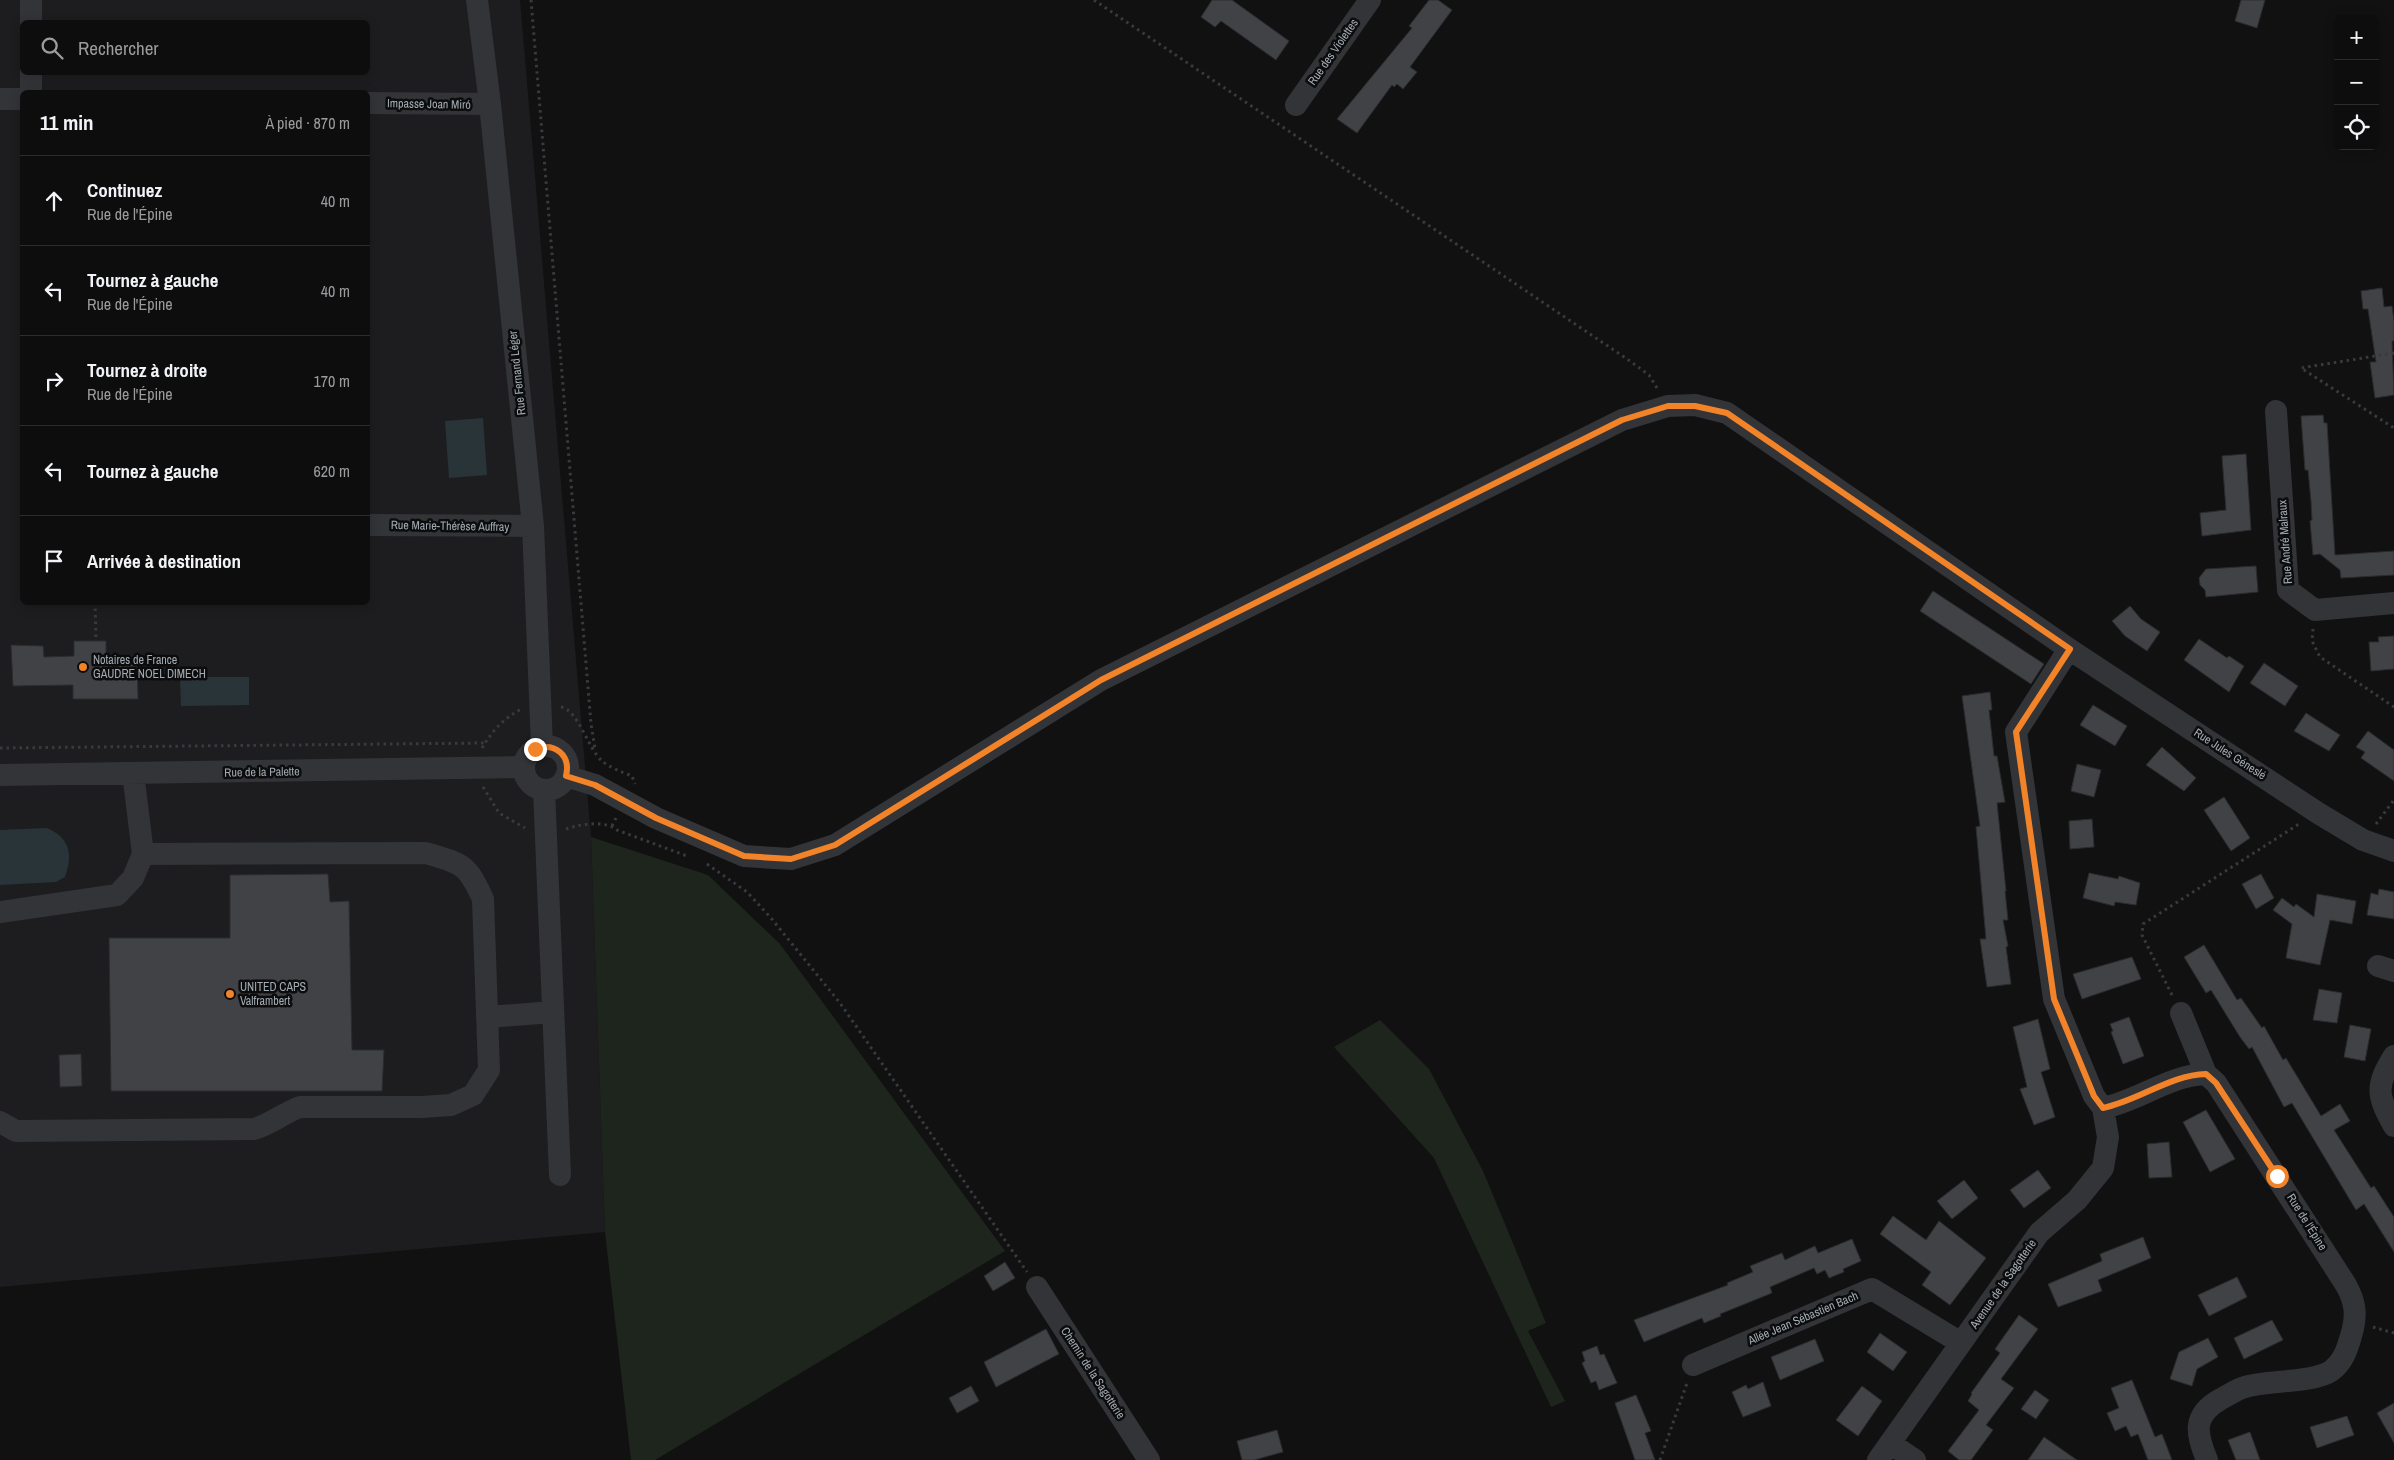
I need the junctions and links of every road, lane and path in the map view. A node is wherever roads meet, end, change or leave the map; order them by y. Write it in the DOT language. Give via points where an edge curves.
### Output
graph roads {
  1 [pos="31,0"];
  2 [pos="477,0"];
  3 [pos="531,0"];
  4 [pos="1094,0"];
  5 [pos="1370,0"];
  6 [pos="31,20"];
  7 [pos="31,75"];
  8 [pos="31,90"];
  9 [pos="0,99"];
  10 [pos="20,99"];
  11 [pos="370,103"];
  12 [pos="490,104"];
  13 [pos="1296,105"];
  14 [pos="2394,353"];
  15 [pos="1668,406"];
  16 [pos="2276,411"];
  17 [pos="2394,428"];
  18 [pos="370,525"];
  19 [pos="533,526"];
  20 [pos="2394,603"];
  21 [pos="95,605"];
  22 [pos="2315,610"];
  23 [pos="96,641"];
  24 [pos="2070,649"];
  25 [pos="2394,707"];
  26 [pos="485,743"];
  27 [pos="542,746"];
  28 [pos="0,748"];
  29 [pos="596,752"];
  30 [pos="523,767"];
  31 [pos="476,768"];
  32 [pos="133,774"];
  33 [pos="0,775"];
  34 [pos="566,776"];
  35 [pos="544,790"];
  36 [pos="2394,800"];
  37 [pos="2318,812"];
  38 [pos="546,831"];
  39 [pos="2363,840"];
  40 [pos="2394,851"];
  41 [pos="143,854"];
  42 [pos="696,859"];
  43 [pos="705,863"];
  44 [pos="0,912"];
  45 [pos="553,1012"];
  46 [pos="2182,1014"];
  47 [pos="487,1017"];
  48 [pos="2394,1056"];
  49 [pos="2206,1074"];
  50 [pos="2103,1108"];
  51 [pos="0,1122"];
  52 [pos="2394,1126"];
  53 [pos="560,1174"];
  54 [pos="1037,1286"];
  55 [pos="1961,1343"];
  56 [pos="1693,1365"];
  57 [pos="1884,1451"];
  58 [pos="1149,1460"];
  59 [pos="1660,1460"];
  60 [pos="1915,1460"];
  61 [pos="2207,1460"];
  1 -- 6 [label="street"];
  2 -- 12 [label="street, Rue Fernand Léger"];
  3 -- 29 [label="path" via="591,724"];
  4 -- 15 [label="path" via="1630,361 1649,375"];
  5 -- 13 [label="street, Rue des Violettes"];
  7 -- 8 [label="street"];
  9 -- 10 [label="street"];
  11 -- 12 [label="street, Impasse Joan Miró"];
  12 -- 19 [label="street, Rue Fernand Léger"];
  14 -- 17 [label="path" via="2301,368"];
  15 -- 24 [label="street, Rue Jules Géneslé" via="1695,406 1727,413"];
  15 -- 34 [label="street, Rue Jules Géneslé" via="1622,420 1101,680 835,845 791,859 744,856 656,818 595,785"];
  16 -- 22 [label="street, Rue André Malraux" via="2288,590"];
  18 -- 19 [label="street, Rue Marie-Thérèse Auffray"];
  19 -- 27 [label="street, Rue Fernand Léger"];
  20 -- 22 [label="street"];
  21 -- 23 [label="path"];
  22 -- 25 [label="path" via="2312,641 2320,657"];
  24 -- 37 [label="street, Rue Jules Géneslé"];
  24 -- 50 [label="street" via="2016,732 2054,999 2094,1096"];
  26 -- 28 [label="path"];
  27 -- 30 [label="street" via="529,754"];
  27 -- 34 [label="street" via="550,746 563,754 568,768"];
  30 -- 31 [label="street, Rue de la Palette"];
  30 -- 35 [label="street" via="532,786"];
  31 -- 32 [label="street, Rue de la Palette"];
  31 -- 38 [label="path" via="499,813 520,827"];
  32 -- 33 [label="street, Rue de la Palette"];
  32 -- 41 [label="street"];
  34 -- 35 [label="street" via="558,787"];
  35 -- 38 [label="street"];
  36 -- 39 [label="path"];
  37 -- 39 [label="street, Rue Jules Géneslé"];
  37 -- 46 [label="path" via="2143,924 2142,935"];
  38 -- 42 [label="path" via="560,831 579,824 612,826"];
  38 -- 45 [label="street"];
  39 -- 40 [label="street, Rue Jules Géneslé"];
  41 -- 44 [label="street" via="133,878 117,895"];
  41 -- 47 [label="street" via="426,854 453,861 471,874 483,899"];
  43 -- 54 [label="path" via="747,892 840,1003"];
  45 -- 47 [label="street"];
  45 -- 53 [label="street"];
  46 -- 49 [label="street, Rue de l'Épine"];
  47 -- 51 [label="street" via="489,1070 473,1095 451,1105 300,1108 286,1112 271,1124 254,1129 16,1131"];
  48 -- 52 [label="street" via="2384,1072 2380,1089 2381,1103"];
  49 -- 50 [label="street" via="2191,1074"];
  49 -- 61 [label="street, Rue de l'Épine" via="2216,1083 2346,1285 2356,1310 2342,1361 2329,1372 2245,1387 2209,1406 2200,1419 2198,1436"];
  50 -- 55 [label="street, Avenue de la Sagotterie" via="2108,1137 2103,1168 2077,1200 2039,1233"];
  54 -- 58 [label="street, Chemin de la Sagotterie"];
  55 -- 56 [label="street, Allée Jean Sébastien Bach" via="1872,1288"];
  55 -- 57 [label="street, Avenue de la Sagotterie"];
  56 -- 59 [label="path"];
  57 -- 60 [label="street"];
}
